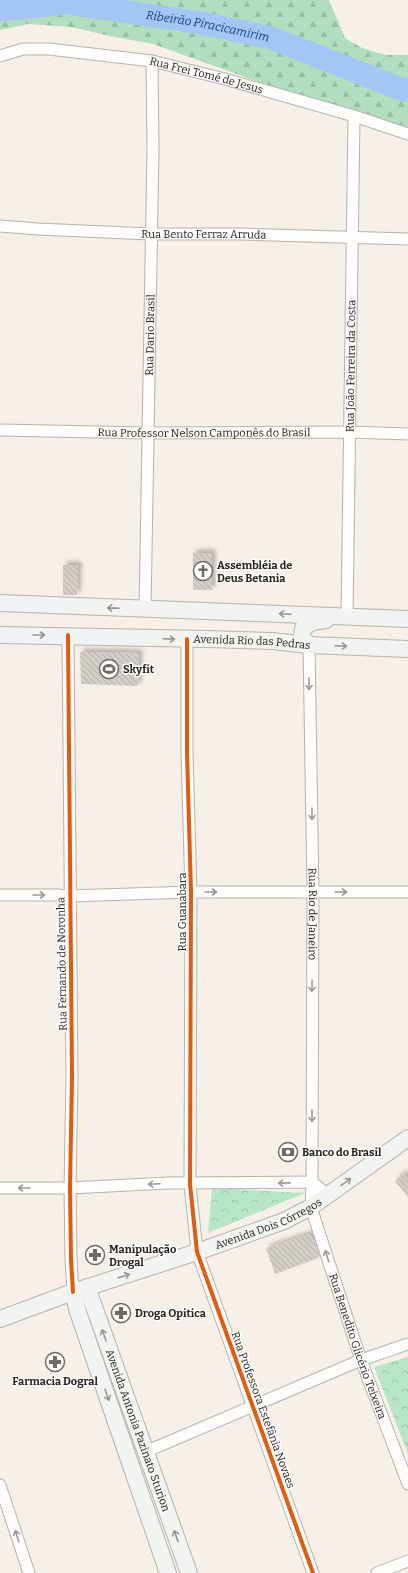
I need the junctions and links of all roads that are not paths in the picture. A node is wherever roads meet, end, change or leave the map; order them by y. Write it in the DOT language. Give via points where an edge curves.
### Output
graph roads {
  1 [pos="0,56"];
  2 [pos="152,61"];
  3 [pos="354,116"];
  4 [pos="408,134"];
  5 [pos="0,226"];
  6 [pos="150,234"];
  7 [pos="352,238"];
  8 [pos="408,239"];
  9 [pos="0,430"];
  10 [pos="350,432"];
  11 [pos="148,433"];
  12 [pos="408,434"];
  13 [pos="0,603"];
  14 [pos="145,610"];
  15 [pos="347,617"];
  16 [pos="408,619"];
  17 [pos="0,635"];
  18 [pos="68,635"];
  19 [pos="187,639"];
  20 [pos="309,645"];
  21 [pos="408,648"];
  22 [pos="191,892"];
  23 [pos="313,892"];
  24 [pos="408,892"];
  25 [pos="0,895"];
  26 [pos="70,896"];
  27 [pos="408,1138"];
  28 [pos="312,1182"];
  29 [pos="190,1184"];
  30 [pos="0,1188"];
  31 [pos="70,1188"];
  32 [pos="328,1195"];
  33 [pos="311,1207"];
  34 [pos="197,1252"];
  35 [pos="80,1290"];
  36 [pos="0,1319"];
  37 [pos="408,1344"];
  38 [pos="361,1360"];
  39 [pos="253,1407"];
  40 [pos="146,1452"];
  41 [pos="408,1484"];
  42 [pos="0,1485"];
  43 [pos="408,1561"];
  44 [pos="29,1573"];
  45 [pos="168,1573"];
  46 [pos="189,1573"];
  47 [pos="314,1573"];
  48 [pos="377,1573"];
  1 -- 2 [label="street, Rua Frei Tomé de Jesus" via="22,50 49,49"];
  2 -- 3 [label="street, Rua Frei Tomé de Jesus"];
  2 -- 6 [label="street, Rua Dario Brasil" via="153,148"];
  3 -- 4 [label="street, Rua Frei Tomé de Jesus"];
  3 -- 7 [label="street, Rua João Ferreira da Costa"];
  5 -- 6 [label="street, Rua Bento Ferraz Arruda"];
  6 -- 7 [label="street, Rua Bento Ferraz Arruda"];
  6 -- 11 [label="street, Rua Dario Brasil"];
  7 -- 8 [label="street, Rua Bento Ferraz Arruda"];
  7 -- 10 [label="street, Rua João Ferreira da Costa"];
  9 -- 11 [label="street, Rua Professor Nelson Camponês do Brasil"];
  10 -- 11 [label="street, Rua Professor Nelson Camponês do Brasil"];
  10 -- 12 [label="street, Rua Professor Nelson Camponês do Brasil"];
  10 -- 15 [label="street, Rua João Ferreira da Costa"];
  11 -- 14 [label="street, Rua Dario Brasil"];
  14 -- 13 [label="main road, one-way"];
  15 -- 14 [label="main road, one-way"];
  15 -- 16 [label="main road"];
  15 -- 20 [label="main road" via="307,625 303,628 302,637"];
  17 -- 18 [label="main road, Avenida Rio das Pedras, one-way"];
  18 -- 19 [label="main road, Avenida Rio das Pedras, one-way"];
  18 -- 26 [label="street, Rua Fernando de Noronha"];
  19 -- 20 [label="main road, Avenida Rio das Pedras" via="272,641"];
  19 -- 22 [label="street, Rua Guanabara"];
  20 -- 21 [label="main road, Avenida Rio das Pedras, one-way"];
  20 -- 23 [label="street, Rua Rio de Janeiro, one-way"];
  22 -- 23 [label="street, one-way"];
  22 -- 26 [label="street"];
  22 -- 29 [label="street, Rua Guanabara"];
  23 -- 24 [label="street, one-way"];
  23 -- 28 [label="street, Rua Rio de Janeiro, one-way"];
  25 -- 26 [label="street, one-way"];
  26 -- 31 [label="street, Rua Fernando de Noronha"];
  32 -- 27 [label="main road, Avenida Dois Córregos, one-way"];
  28 -- 29 [label="street, one-way"];
  28 -- 32 [label="street"];
  28 -- 33 [label="street, Rua Rio de Janeiro"];
  29 -- 31 [label="street, one-way"];
  29 -- 34 [label="street, Rua Guanabara"];
  31 -- 30 [label="street, one-way"];
  31 -- 35 [label="street, Rua Fernando de Noronha"];
  32 -- 33 [label="main road, Avenida Dois Córregos"];
  33 -- 34 [label="main road, Avenida Dois Córregos" via="284,1221"];
  38 -- 33 [label="street, Rua Benedito Glicério Teixeira, one-way"];
  35 -- 34 [label="main road, Avenida Dois Córregos, one-way"];
  34 -- 39 [label="street, Rua Professora Estefânia Novaes"];
  35 -- 36 [label="main road, Avenida Dois Córregos"];
  40 -- 35 [label="main road, Avenida Antonia Pazinato Sturion, one-way"];
  35 -- 45 [label="main road, Avenida Antonia Pazinato Sturion, one-way" via="79,1314"];
  37 -- 38 [label="street"];
  38 -- 39 [label="street"];
  38 -- 41 [label="street, Rua Benedito Glicério Teixeira"];
  39 -- 40 [label="street"];
  39 -- 47 [label="street, Rua Professora Estefânia Novaes"];
  46 -- 40 [label="main road, Avenida Antonia Pazinato Sturion, one-way"];
  44 -- 42 [label="street, one-way"];
  43 -- 48 [label="street"];
}
